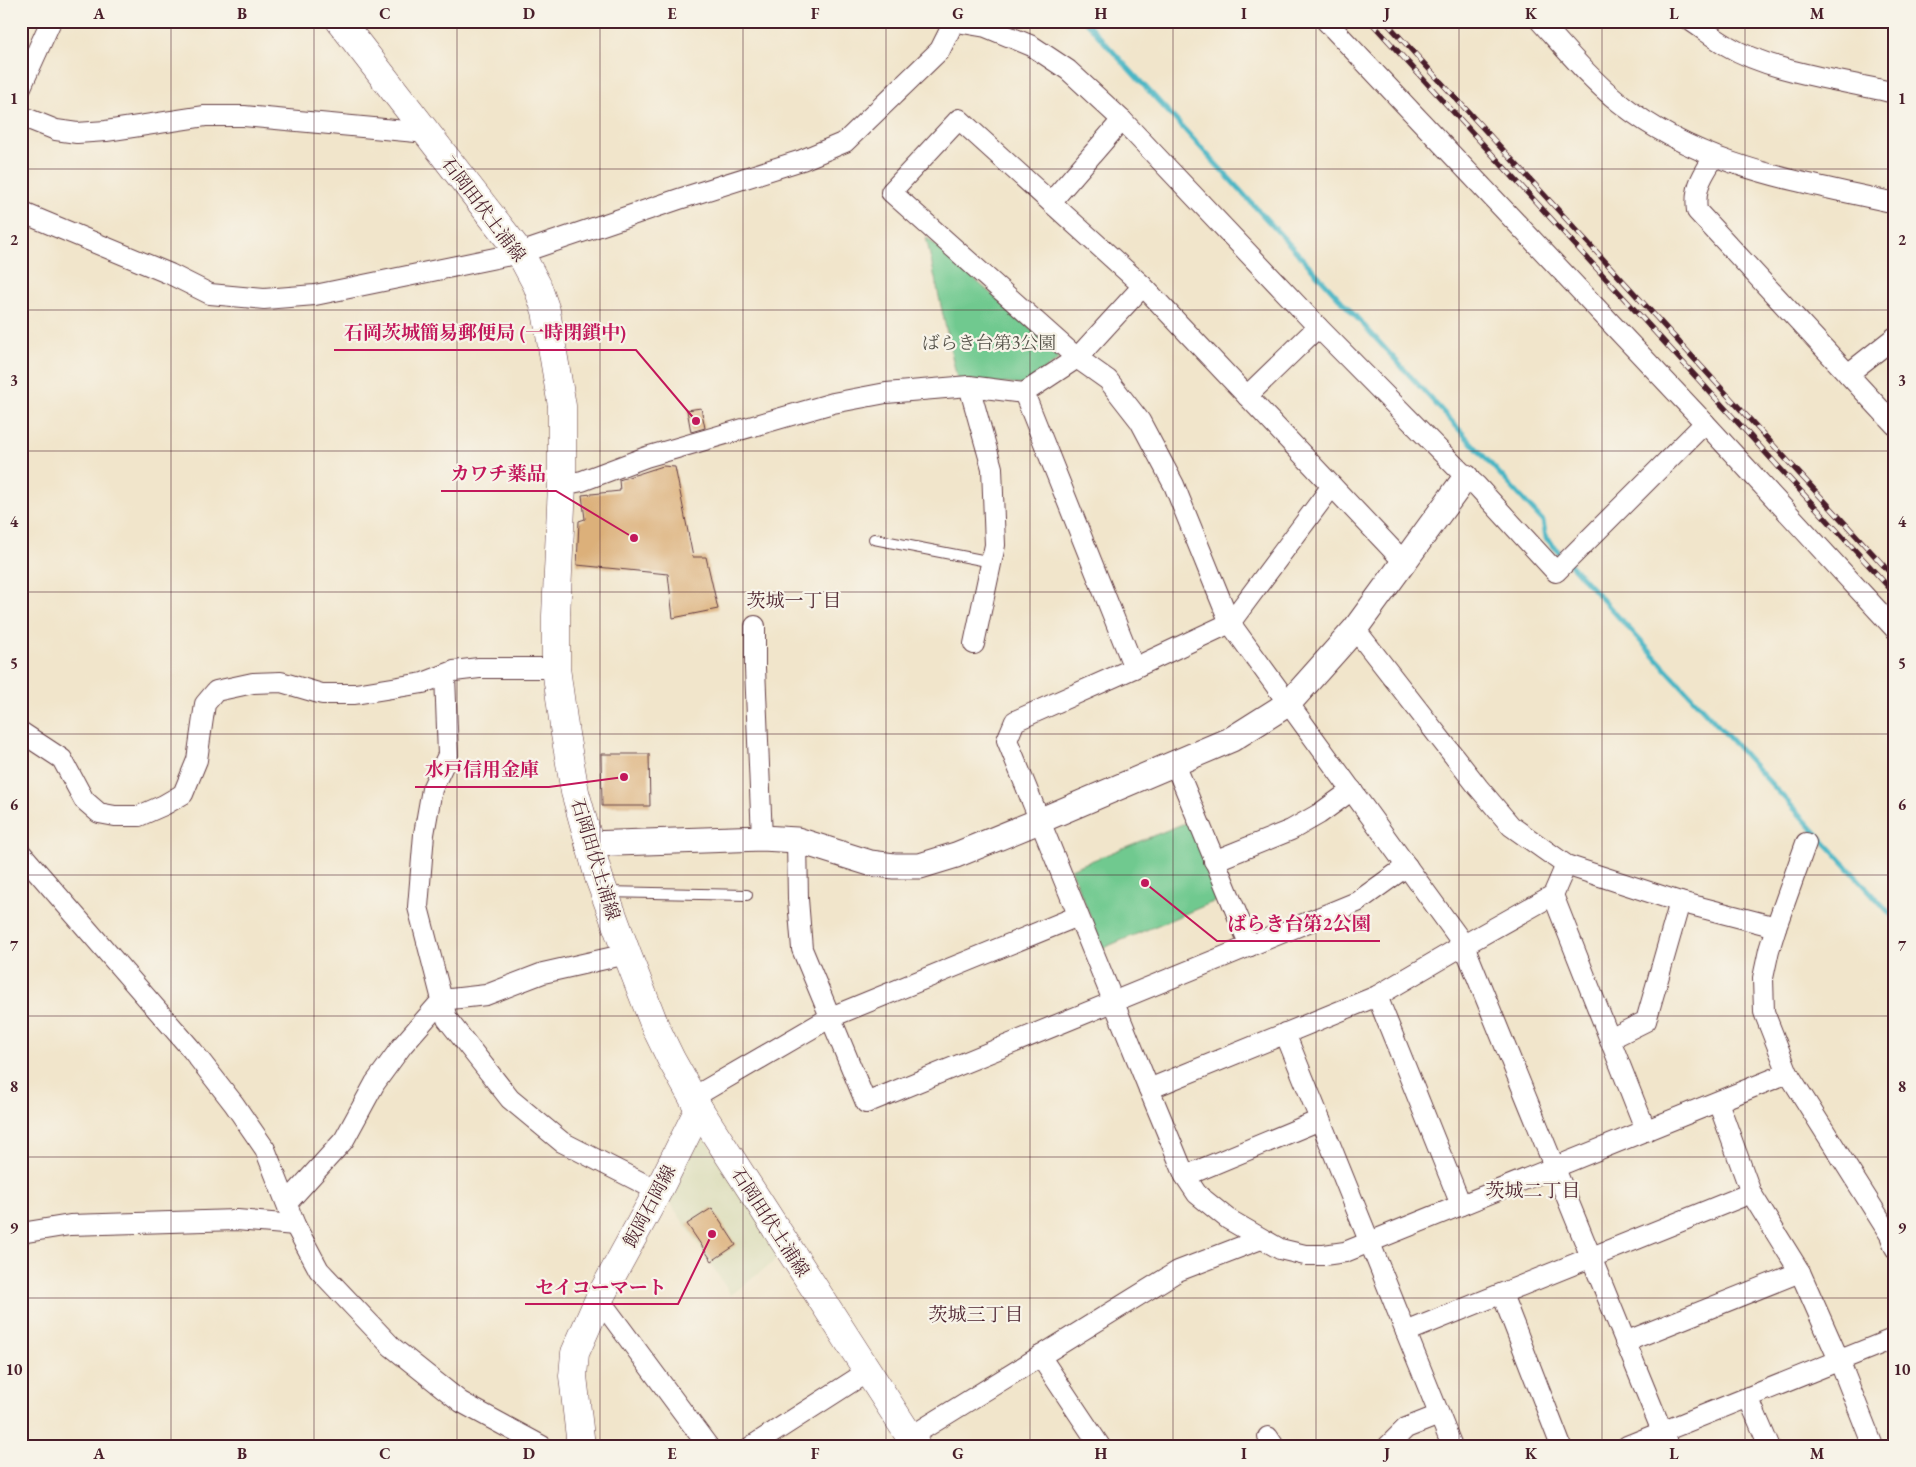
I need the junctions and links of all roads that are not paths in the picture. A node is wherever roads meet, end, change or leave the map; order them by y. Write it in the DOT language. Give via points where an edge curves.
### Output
graph roads {
  1 [pos="51,21"];
  2 [pos="340,21"];
  3 [pos="1326,21"];
  4 [pos="1540,21"];
  5 [pos="1691,21"];
  6 [pos="953,22"];
  7 [pos="21,87"];
  8 [pos="1895,93"];
  9 [pos="21,116"];
  10 [pos="1122,120"];
  11 [pos="427,133"];
  12 [pos="1714,157"];
  13 [pos="1051,202"];
  14 [pos="1895,203"];
  15 [pos="21,212"];
  16 [pos="520,253"];
  17 [pos="1143,286"];
  18 [pos="1318,327"];
  19 [pos="1895,337"];
  20 [pos="1077,358"];
  21 [pos="1848,374"];
  22 [pos="969,386"];
  23 [pos="1024,394"];
  24 [pos="1247,396"];
  25 [pos="1705,423"];
  26 [pos="1895,425"];
  27 [pos="1466,477"];
  28 [pos="562,485"];
  29 [pos="1332,486"];
  30 [pos="874,539"];
  31 [pos="992,562"];
  32 [pos="1404,562"];
  33 [pos="1230,623"];
  34 [pos="755,626"];
  35 [pos="1355,628"];
  36 [pos="1895,629"];
  37 [pos="974,644"];
  38 [pos="556,668"];
  39 [pos="1134,668"];
  40 [pos="445,675"];
  41 [pos="1290,703"];
  42 [pos="21,732"];
  43 [pos="1175,764"];
  44 [pos="1352,790"];
  45 [pos="1039,822"];
  46 [pos="762,838"];
  47 [pos="797,840"];
  48 [pos="1806,843"];
  49 [pos="588,844"];
  50 [pos="21,853"];
  51 [pos="1214,861"];
  52 [pos="1566,865"];
  53 [pos="1407,866"];
  54 [pos="604,892"];
  55 [pos="747,895"];
  56 [pos="1554,896"];
  57 [pos="1680,902"];
  58 [pos="1078,916"];
  59 [pos="1776,926"];
  60 [pos="1464,944"];
  61 [pos="1250,946"];
  62 [pos="627,954"];
  63 [pos="1377,996"];
  64 [pos="442,1000"];
  65 [pos="1113,1002"];
  66 [pos="831,1017"];
  67 [pos="1284,1033"];
  68 [pos="1610,1039"];
  69 [pos="1788,1073"];
  70 [pos="1149,1089"];
  71 [pos="1718,1102"];
  72 [pos="695,1104"];
  73 [pos="1320,1120"];
  74 [pos="1646,1131"];
  75 [pos="1554,1168"];
  76 [pos="1185,1176"];
  77 [pos="658,1191"];
  78 [pos="1751,1193"];
  79 [pos="286,1203"];
  80 [pos="1461,1205"];
  81 [pos="296,1225"];
  82 [pos="21,1233"];
  83 [pos="1261,1239"];
  84 [pos="1369,1242"];
  85 [pos="1895,1248"];
  86 [pos="1591,1258"];
  87 [pos="1800,1272"];
  88 [pos="1502,1294"];
  89 [pos="598,1299"];
  90 [pos="1406,1332"];
  91 [pos="1895,1338"];
  92 [pos="1626,1342"];
  93 [pos="1040,1356"];
  94 [pos="1839,1360"];
  95 [pos="867,1372"];
  96 [pos="1748,1397"];
  97 [pos="1439,1415"];
  98 [pos="1665,1439"];
  99 [pos="913,1441"];
  100 [pos="542,1446"];
  101 [pos="581,1446"];
  102 [pos="708,1446"];
  103 [pos="752,1446"];
  104 [pos="1100,1446"];
  105 [pos="1388,1446"];
  106 [pos="1452,1446"];
  107 [pos="1561,1446"];
  108 [pos="1627,1446"];
  109 [pos="1768,1446"];
  110 [pos="1873,1446"];
  1 -- 7 [label="street"];
  2 -- 11 [label="main road, 石岡田伏土浦線"];
  3 -- 25 [label="street"];
  4 -- 12 [label="street" via="1587,74 1620,103 1665,134"];
  5 -- 8 [label="street" via="1727,46 1756,59 1793,71"];
  6 -- 10 [label="street" via="986,27 1032,46 1068,70"];
  6 -- 16 [label="street" via="940,50 845,142 802,160"];
  9 -- 11 [label="street" via="56,130 77,134 205,116 244,116"];
  10 -- 13 [label="street"];
  10 -- 18 [label="street"];
  11 -- 16 [label="main road, 石岡田伏土浦線"];
  12 -- 14 [label="street" via="1770,174"];
  12 -- 21 [label="street" via="1695,196 1697,211"];
  13 -- 17 [label="street"];
  13 -- 20 [label="street" via="959,119 891,192"];
  15 -- 16 [label="street" via="210,294 264,299 315,295"];
  16 -- 28 [label="main road, 石岡田伏土浦線" via="546,311 562,406"];
  17 -- 20 [label="street"];
  17 -- 24 [label="street"];
  18 -- 24 [label="street"];
  18 -- 27 [label="street"];
  19 -- 21 [label="street"];
  20 -- 23 [label="street"];
  20 -- 33 [label="street" via="1108,380 1140,421 1174,485"];
  21 -- 26 [label="street"];
  22 -- 23 [label="street"];
  22 -- 28 [label="street" via="833,403"];
  22 -- 31 [label="street" via="992,468 995,545"];
  23 -- 39 [label="street"];
  24 -- 29 [label="street"];
  25 -- 27 [label="street" via="1556,572"];
  25 -- 36 [label="street"];
  27 -- 32 [label="street"];
  28 -- 38 [label="main road, 石岡田伏土浦線"];
  29 -- 32 [label="street"];
  29 -- 33 [label="street"];
  30 -- 31 [label="lane"];
  31 -- 37 [label="street"];
  32 -- 35 [label="street"];
  33 -- 39 [label="street"];
  33 -- 41 [label="street"];
  34 -- 46 [label="street"];
  35 -- 41 [label="street"];
  35 -- 52 [label="street" via="1511,826"];
  38 -- 40 [label="street" via="479,668"];
  38 -- 49 [label="main road, 石岡田伏土浦線" via="572,772"];
  39 -- 45 [label="street" via="1015,720 1007,740"];
  40 -- 42 [label="street" via="422,683 356,694 322,694 281,682 253,683 216,691 205,704 197,760 183,794 139,816 99,813 84,800 62,759"];
  40 -- 64 [label="street" via="448,755 432,789 424,834 418,907"];
  41 -- 43 [label="street" via="1232,739"];
  41 -- 44 [label="street"];
  43 -- 45 [label="street"];
  43 -- 51 [label="street"];
  44 -- 51 [label="street" via="1291,830"];
  44 -- 53 [label="street"];
  45 -- 47 [label="street" via="920,866 870,863"];
  45 -- 58 [label="street"];
  46 -- 47 [label="street"];
  46 -- 49 [label="street"];
  47 -- 66 [label="street" via="802,949"];
  48 -- 59 [label="street"];
  49 -- 54 [label="main road, 石岡田伏土浦線"];
  50 -- 79 [label="street" via="234,1104 265,1149"];
  51 -- 61 [label="street"];
  52 -- 56 [label="street"];
  52 -- 57 [label="street"];
  53 -- 60 [label="street"];
  53 -- 61 [label="street" via="1358,902"];
  54 -- 55 [label="lane"];
  54 -- 62 [label="main road, 石岡田伏土浦線"];
  56 -- 60 [label="street"];
  56 -- 68 [label="street"];
  57 -- 59 [label="street"];
  57 -- 68 [label="street" via="1646,1022"];
  58 -- 65 [label="street"];
  58 -- 66 [label="street"];
  59 -- 69 [label="street" via="1763,978 1764,1012"];
  60 -- 63 [label="street"];
  60 -- 75 [label="street"];
  61 -- 65 [label="street"];
  62 -- 64 [label="street" via="543,973 486,995"];
  62 -- 72 [label="main road, 石岡田伏土浦線" via="671,1060"];
  63 -- 67 [label="street"];
  63 -- 80 [label="street"];
  64 -- 77 [label="street" via="446,1018 510,1099 562,1142"];
  64 -- 79 [label="street" via="375,1083 344,1140"];
  65 -- 66 [label="street" via="866,1103"];
  65 -- 70 [label="street"];
  66 -- 72 [label="street"];
  67 -- 70 [label="street"];
  67 -- 73 [label="street"];
  68 -- 74 [label="street"];
  69 -- 71 [label="street"];
  69 -- 85 [label="street" via="1890,1235"];
  70 -- 76 [label="street"];
  71 -- 74 [label="street"];
  71 -- 78 [label="street"];
  72 -- 77 [label="main road, 飯岡石岡線"];
  72 -- 95 [label="main road, 石岡田伏土浦線"];
  73 -- 76 [label="street"];
  73 -- 84 [label="street"];
  74 -- 75 [label="street"];
  75 -- 80 [label="street"];
  75 -- 86 [label="street"];
  76 -- 83 [label="street" via="1196,1194"];
  77 -- 89 [label="main road, 飯岡石岡線"];
  78 -- 86 [label="street"];
  78 -- 87 [label="street"];
  79 -- 81 [label="street"];
  80 -- 84 [label="street"];
  81 -- 82 [label="street" via="237,1220 80,1224"];
  81 -- 100 [label="street" via="320,1270 392,1347 461,1402"];
  83 -- 84 [label="street" via="1280,1249 1305,1255 1345,1252"];
  83 -- 93 [label="street" via="1178,1271"];
  84 -- 90 [label="street"];
  86 -- 88 [label="street"];
  86 -- 92 [label="street"];
  87 -- 92 [label="street"];
  87 -- 94 [label="street"];
  88 -- 90 [label="street"];
  88 -- 107 [label="street"];
  89 -- 101 [label="main road, 飯岡石岡線" via="574,1352 573,1376"];
  89 -- 102 [label="street"];
  90 -- 97 [label="street"];
  91 -- 94 [label="street"];
  92 -- 98 [label="street"];
  93 -- 99 [label="street"];
  93 -- 104 [label="street"];
  94 -- 96 [label="street"];
  94 -- 110 [label="street"];
  95 -- 99 [label="main road, 石岡田伏土浦線"];
  95 -- 103 [label="street"];
  96 -- 98 [label="street"];
  96 -- 109 [label="street"];
  97 -- 105 [label="street" via="1406,1428"];
  97 -- 106 [label="street"];
  98 -- 108 [label="street"];
}
